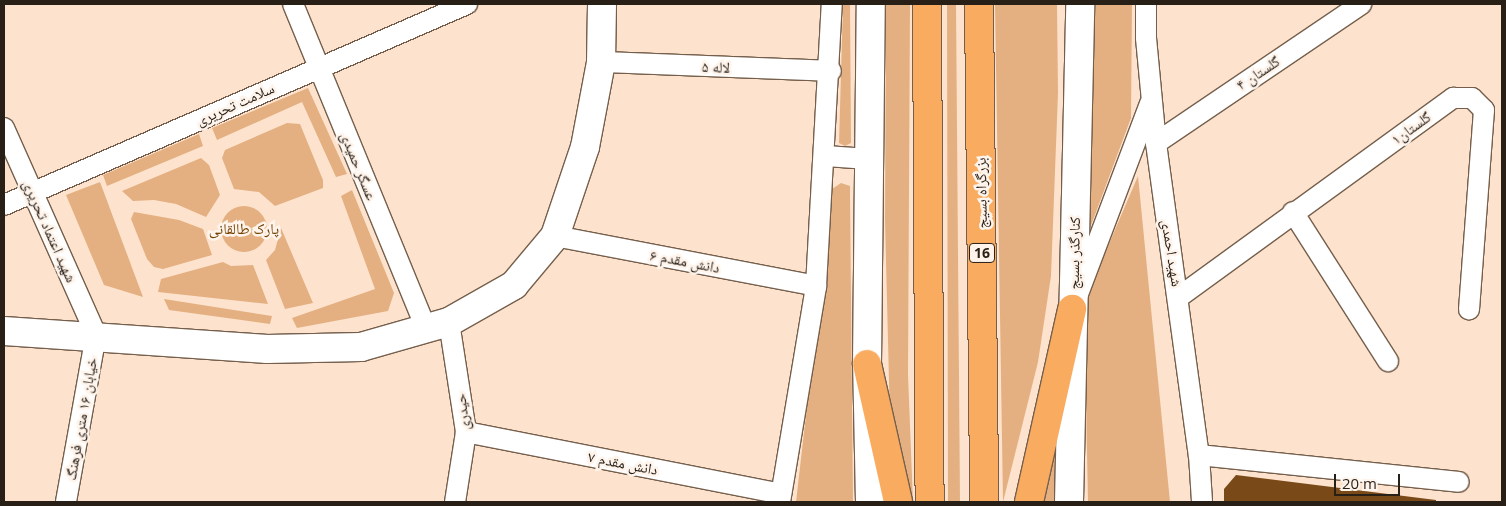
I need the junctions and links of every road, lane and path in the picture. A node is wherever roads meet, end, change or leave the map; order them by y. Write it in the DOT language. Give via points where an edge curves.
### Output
graph roads {
  1 [pos="292,4"];
  2 [pos="467,4"];
  3 [pos="602,4"];
  4 [pos="832,4"];
  5 [pos="871,4"];
  6 [pos="927,4"];
  7 [pos="979,4"];
  8 [pos="1080,4"];
  9 [pos="1146,4"];
  10 [pos="1360,4"];
  11 [pos="601,62"];
  12 [pos="318,67"];
  13 [pos="831,71"];
  14 [pos="1151,100"];
  15 [pos="4,128"];
  16 [pos="1156,143"];
  17 [pos="824,156"];
  18 [pos="869,159"];
  19 [pos="34,192"];
  20 [pos="4,204"];
  21 [pos="1293,212"];
  22 [pos="555,236"];
  23 [pos="816,286"];
  24 [pos="1179,297"];
  25 [pos="1072,309"];
  26 [pos="1469,309"];
  27 [pos="437,325"];
  28 [pos="4,333"];
  29 [pos="96,335"];
  30 [pos="1388,361"];
  31 [pos="867,364"];
  32 [pos="466,432"];
  33 [pos="1199,454"];
  34 [pos="1459,482"];
  35 [pos="781,498"];
  36 [pos="66,502"];
  37 [pos="455,502"];
  38 [pos="870,502"];
  39 [pos="898,502"];
  40 [pos="930,502"];
  41 [pos="984,502"];
  42 [pos="1029,502"];
  43 [pos="1069,502"];
  44 [pos="1202,502"];
  1 -- 12 [label="street, عسگر حمیدی"];
  2 -- 12 [label="street, سلامت تحریری"];
  3 -- 11 [label="main road"];
  4 -- 13 [label="street"];
  5 -- 18 [label="main road"];
  6 -- 40 [label="highway"];
  7 -- 41 [label="highway, بزرگراه بسیج / 16"];
  8 -- 25 [label="main road, کنارگذر بسیج"];
  9 -- 14 [label="street, شهید احمدی"];
  10 -- 16 [label="street, گلستان ۴"];
  11 -- 13 [label="street, لاله ۵"];
  11 -- 22 [label="main road" via="585,147"];
  12 -- 19 [label="street, سلامت تحریری"];
  12 -- 27 [label="street, عسگر حمیدی"];
  13 -- 17 [label="street"];
  14 -- 16 [label="street, شهید احمدی"];
  14 -- 25 [label="street"];
  15 -- 19 [label="street, شهید اعتماد تحریری"];
  16 -- 24 [label="street, شهید احمدی"];
  17 -- 18 [label="street"];
  17 -- 23 [label="street"];
  18 -- 31 [label="main road"];
  19 -- 20 [label="street, سلامت تحریری"];
  19 -- 29 [label="street, شهید اعتماد تحریری"];
  21 -- 24 [label="street, گلستان۱"];
  21 -- 26 [label="street, گلستان۱" via="1453,98 1472,98 1484,110"];
  21 -- 30 [label="street"];
  22 -- 23 [label="street, دانش مقدم ۶"];
  22 -- 27 [label="main road" via="514,285"];
  23 -- 35 [label="street"];
  24 -- 33 [label="street, شهید احمدی"];
  25 -- 42 [label="highway"];
  25 -- 43 [label="main road, کنارگذر بسیج"];
  27 -- 29 [label="main road" via="361,347 267,348"];
  27 -- 32 [label="street, حیدری"];
  28 -- 29 [label="main road"];
  29 -- 36 [label="street, خیابان ۱۶ متری فرهنگ"];
  31 -- 38 [label="main road"];
  31 -- 39 [label="highway"];
  32 -- 35 [label="street, دانش مقدم ۷"];
  32 -- 37 [label="street, حیدری"];
  33 -- 34 [label="street"];
  33 -- 44 [label="street, شهید احمدی"];
}
